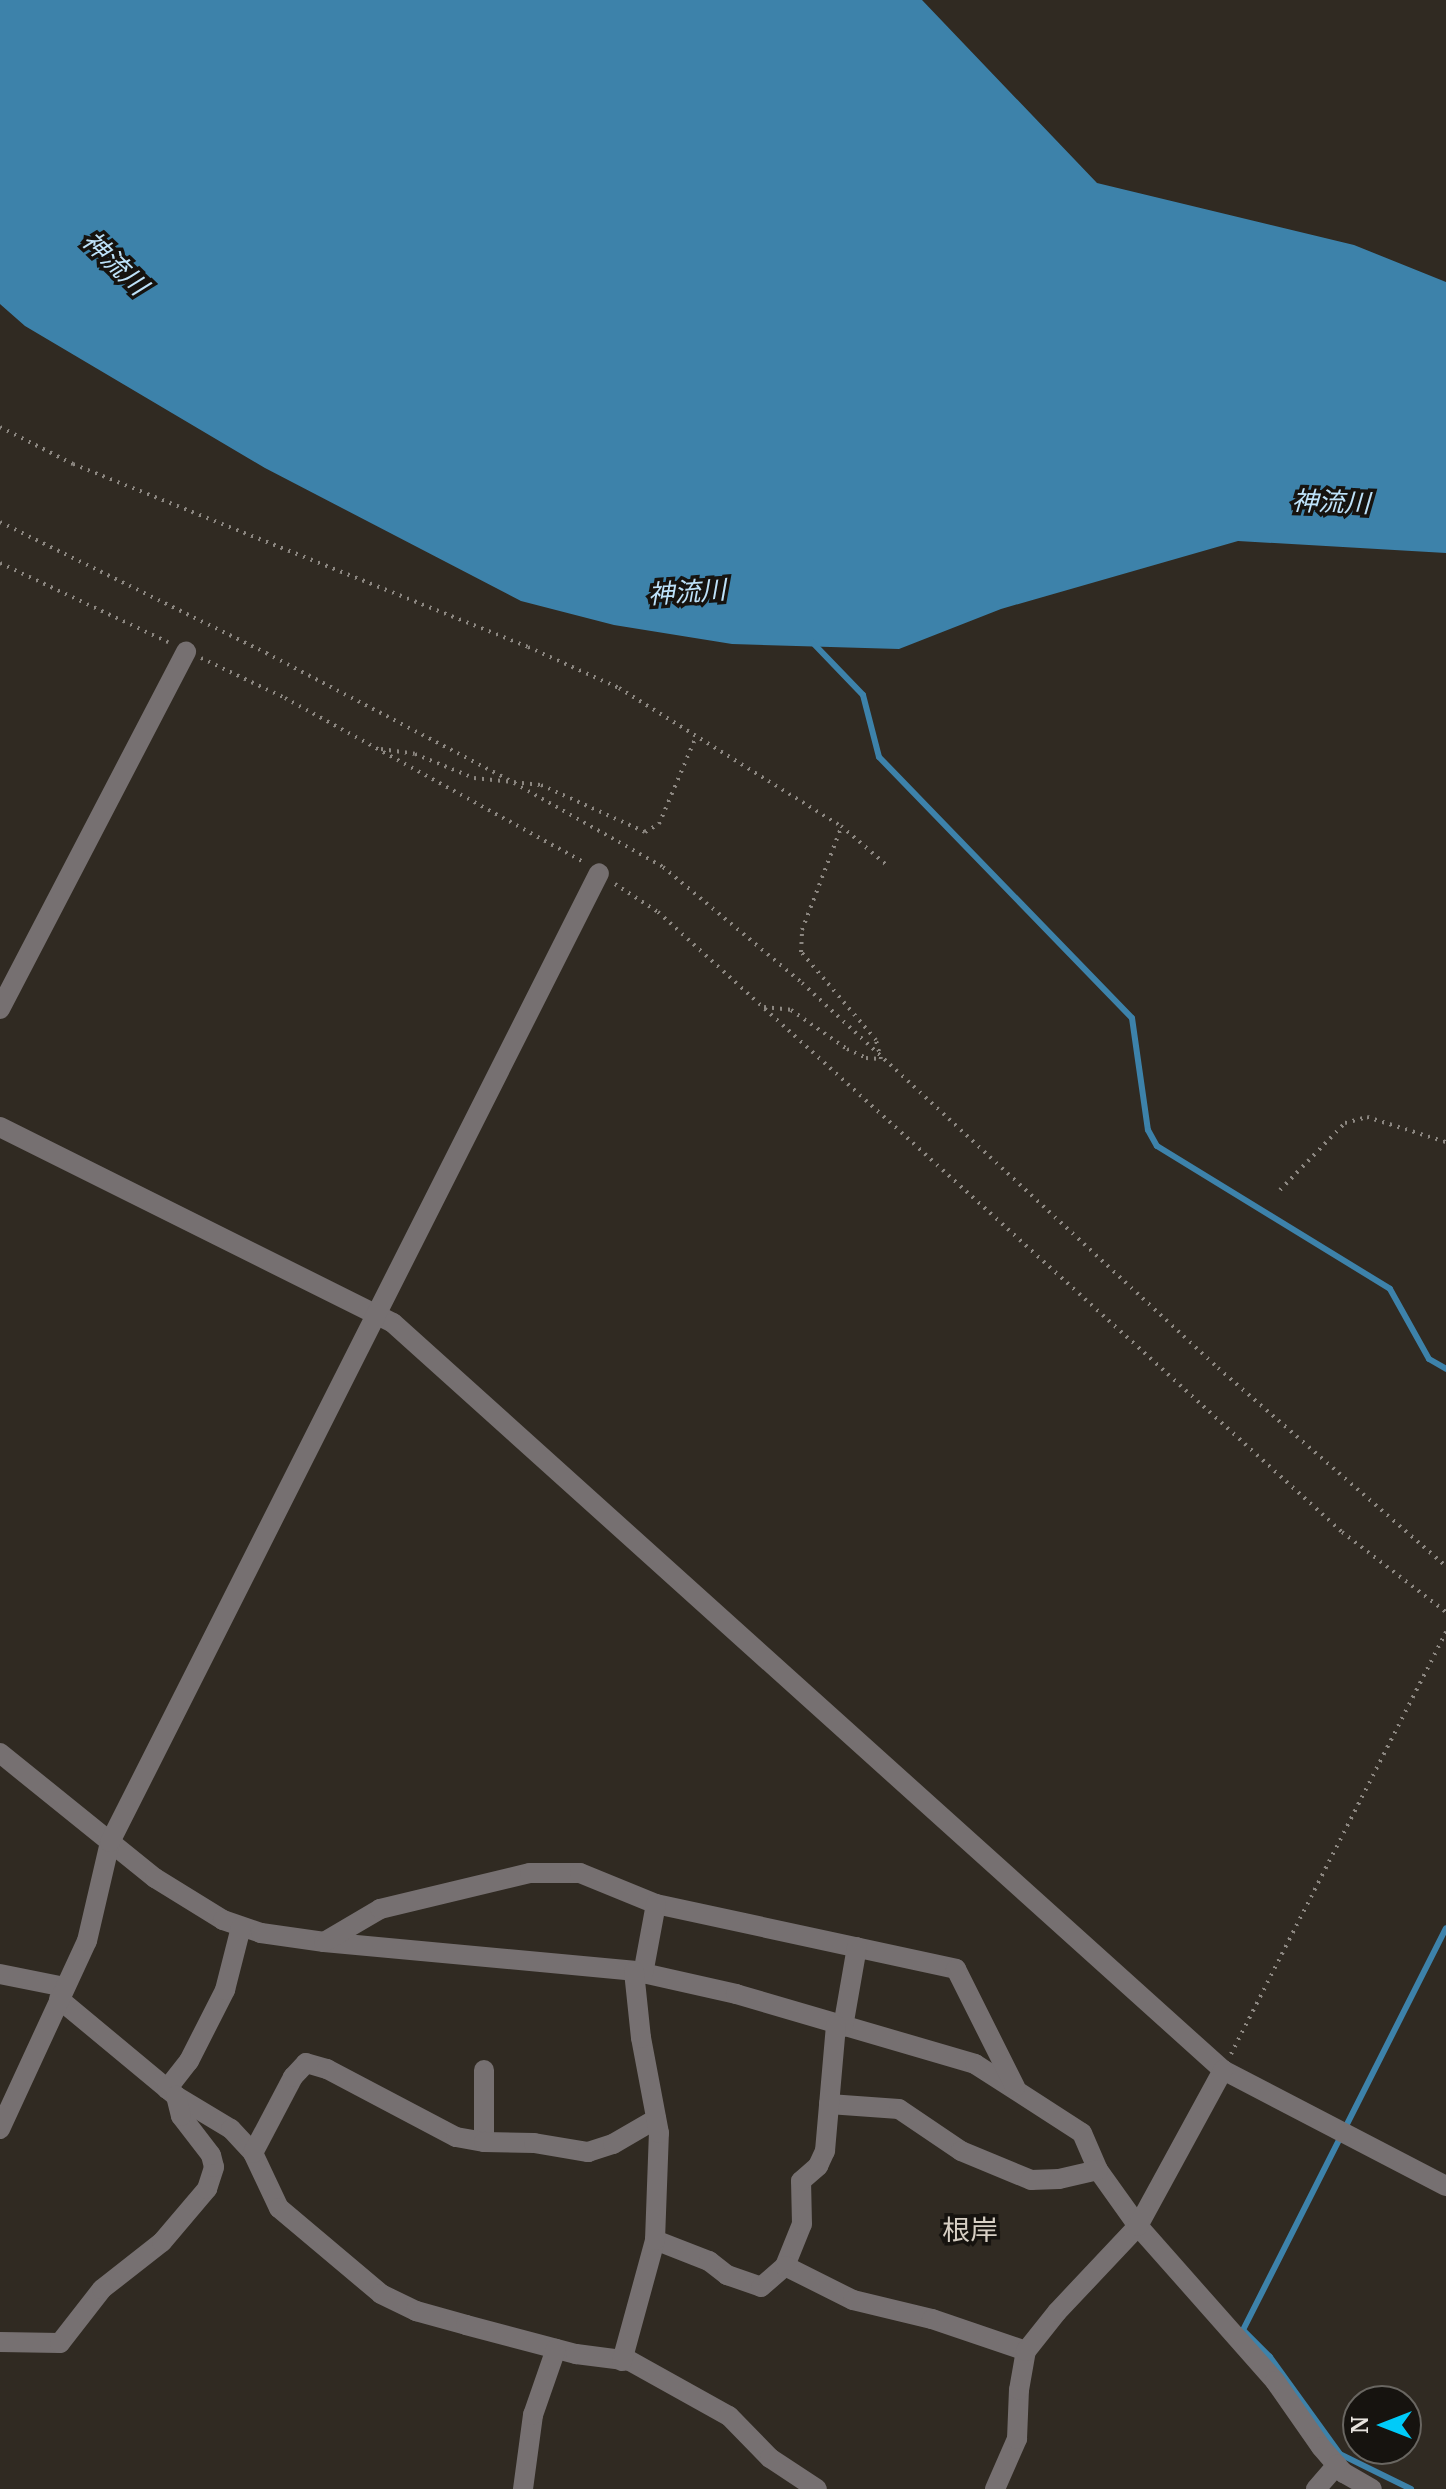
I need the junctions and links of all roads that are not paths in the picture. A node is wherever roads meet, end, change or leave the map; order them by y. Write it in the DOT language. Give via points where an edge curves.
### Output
graph roads {
  1 [pos="186,651"];
  2 [pos="599,873"];
  3 [pos="0,1009"];
  4 [pos="0,1127"];
  5 [pos="375,1315"];
  6 [pos="0,1753"];
  7 [pos="110,1842"];
  8 [pos="656,1904"];
  9 [pos="241,1927"];
  10 [pos="324,1942"];
  11 [pos="857,1947"];
  12 [pos="638,1973"];
  13 [pos="0,1974"];
  14 [pos="62,1993"];
  15 [pos="840,2026"];
  16 [pos="484,2070"];
  17 [pos="1223,2070"];
  18 [pos="1015,2087"];
  19 [pos="171,2093"];
  20 [pos="829,2104"];
  21 [pos="656,2119"];
  22 [pos="0,2129"];
  23 [pos="484,2142"];
  24 [pos="253,2153"];
  25 [pos="1098,2170"];
  26 [pos="1446,2186"];
  27 [pos="1138,2226"];
  28 [pos="655,2240"];
  29 [pos="785,2266"];
  30 [pos="0,2342"];
  31 [pos="556,2349"];
  32 [pos="1026,2351"];
  33 [pos="622,2361"];
  34 [pos="1337,2465"];
  35 [pos="523,2489"];
  36 [pos="817,2489"];
  37 [pos="995,2489"];
  38 [pos="1316,2489"];
  39 [pos="1372,2489"];
  1 -- 3 [label="street"];
  2 -- 5 [label="street"];
  4 -- 5 [label="street"];
  5 -- 7 [label="street"];
  5 -- 17 [label="street" via="414,1341"];
  6 -- 7 [label="street"];
  7 -- 9 [label="street" via="155,1878"];
  7 -- 14 [label="street" via="87,1941"];
  8 -- 10 [label="street" via="580,1873 530,1873 380,1909"];
  8 -- 11 [label="street"];
  8 -- 12 [label="street"];
  9 -- 10 [label="street"];
  9 -- 19 [label="street" via="225,1990"];
  10 -- 12 [label="street"];
  11 -- 15 [label="street"];
  11 -- 18 [label="street" via="956,1969"];
  12 -- 15 [label="street" via="736,1994"];
  12 -- 21 [label="street" via="641,2038"];
  13 -- 14 [label="street"];
  14 -- 19 [label="street"];
  14 -- 22 [label="street"];
  15 -- 18 [label="street" via="975,2064"];
  15 -- 20 [label="street"];
  16 -- 23 [label="street"];
  17 -- 26 [label="street"];
  17 -- 27 [label="street"];
  18 -- 25 [label="street" via="1082,2133"];
  19 -- 24 [label="street" via="231,2129"];
  19 -- 30 [label="street" via="181,2116 211,2155 214,2167 207,2189 162,2242 102,2289 60,2343"];
  20 -- 25 [label="street" via="899,2109 961,2151 1031,2180"];
  20 -- 29 [label="street" via="825,2151 801,2181 802,2224"];
  21 -- 23 [label="street" via="588,2152"];
  21 -- 28 [label="street"];
  23 -- 24 [label="street" via="456,2137 306,2063 293,2077"];
  24 -- 31 [label="street" via="279,2208 381,2294 416,2311"];
  25 -- 27 [label="street"];
  27 -- 32 [label="street"];
  27 -- 34 [label="street" via="1275,2381"];
  28 -- 29 [label="street" via="761,2287"];
  28 -- 33 [label="street"];
  29 -- 32 [label="street" via="853,2300 932,2319"];
  31 -- 33 [label="street"];
  31 -- 35 [label="street" via="530,2429"];
  32 -- 37 [label="street" via="1017,2439"];
  33 -- 36 [label="street" via="729,2416 770,2458"];
  34 -- 38 [label="street"];
  34 -- 39 [label="street"];
}
